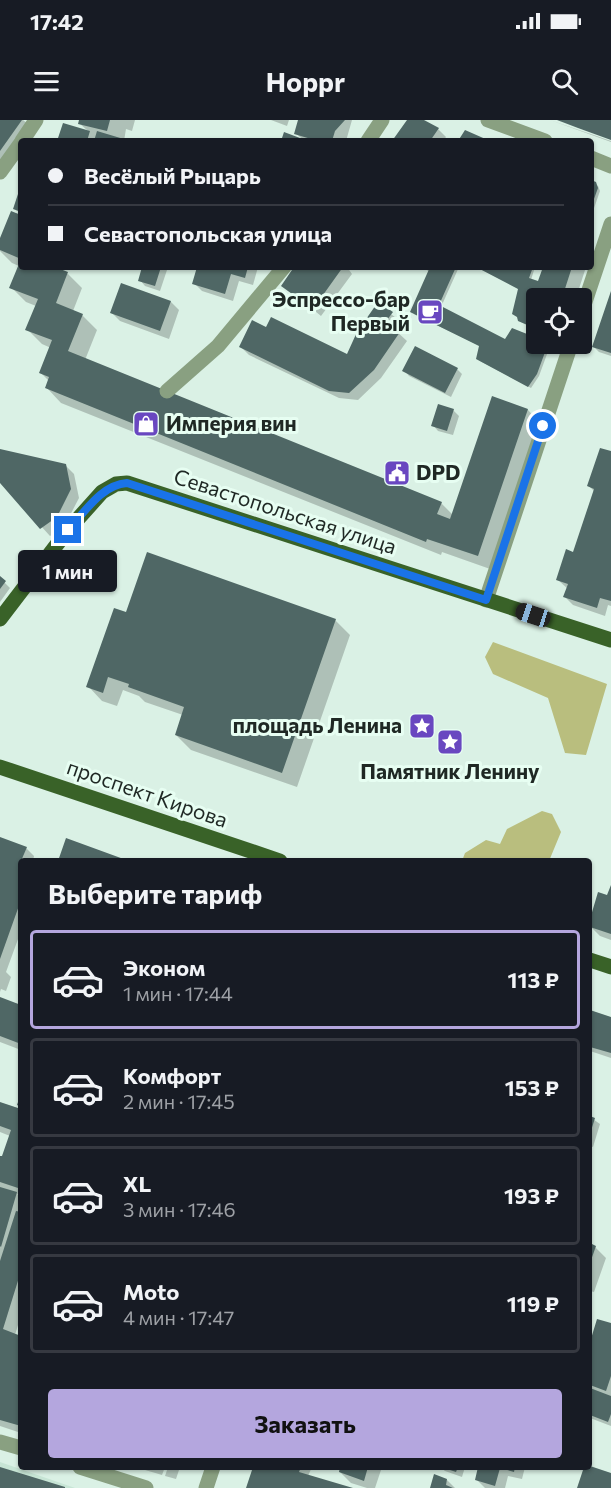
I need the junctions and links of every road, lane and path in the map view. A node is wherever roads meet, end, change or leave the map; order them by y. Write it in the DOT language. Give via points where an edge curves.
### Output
graph roads {
  1 [pos="36,120"];
  2 [pos="382,120"];
  3 [pos="488,120"];
  4 [pos="25,138"];
  5 [pos="370,138"];
  6 [pos="536,138"];
  7 [pos="18,150"];
  8 [pos="594,159"];
  9 [pos="611,165"];
  10 [pos="0,172"];
  11 [pos="611,224"];
  12 [pos="281,270"];
  13 [pos="590,288"];
  14 [pos="568,354"];
  15 [pos="167,391"];
  16 [pos="486,600"];
  17 [pos="0,619"];
  18 [pos="611,640"];
  19 [pos="0,767"];
  20 [pos="271,858"];
  21 [pos="592,961"];
  22 [pos="611,967"];
  23 [pos="0,1442"];
  24 [pos="18,1447"];
  25 [pos="89,1470"];
  26 [pos="212,1470"];
  27 [pos="146,1488"];
  28 [pos="206,1488"];
  1 -- 4 [label="street"];
  2 -- 5 [label="street"];
  3 -- 6 [label="street"];
  7 -- 10 [label="street"];
  8 -- 9 [label="street"];
  11 -- 13 [label="street"];
  12 -- 15 [label="street" via="218,346"];
  14 -- 16 [label="street"];
  16 -- 17 [label="main road, Севастопольская улица" via="127,483 102,492"];
  16 -- 18 [label="main road, Севастопольская улица"];
  19 -- 20 [label="main road, проспект Кирова"];
  21 -- 22 [label="main road"];
  23 -- 24 [label="street"];
  25 -- 27 [label="street"];
  26 -- 28 [label="street"];
}
